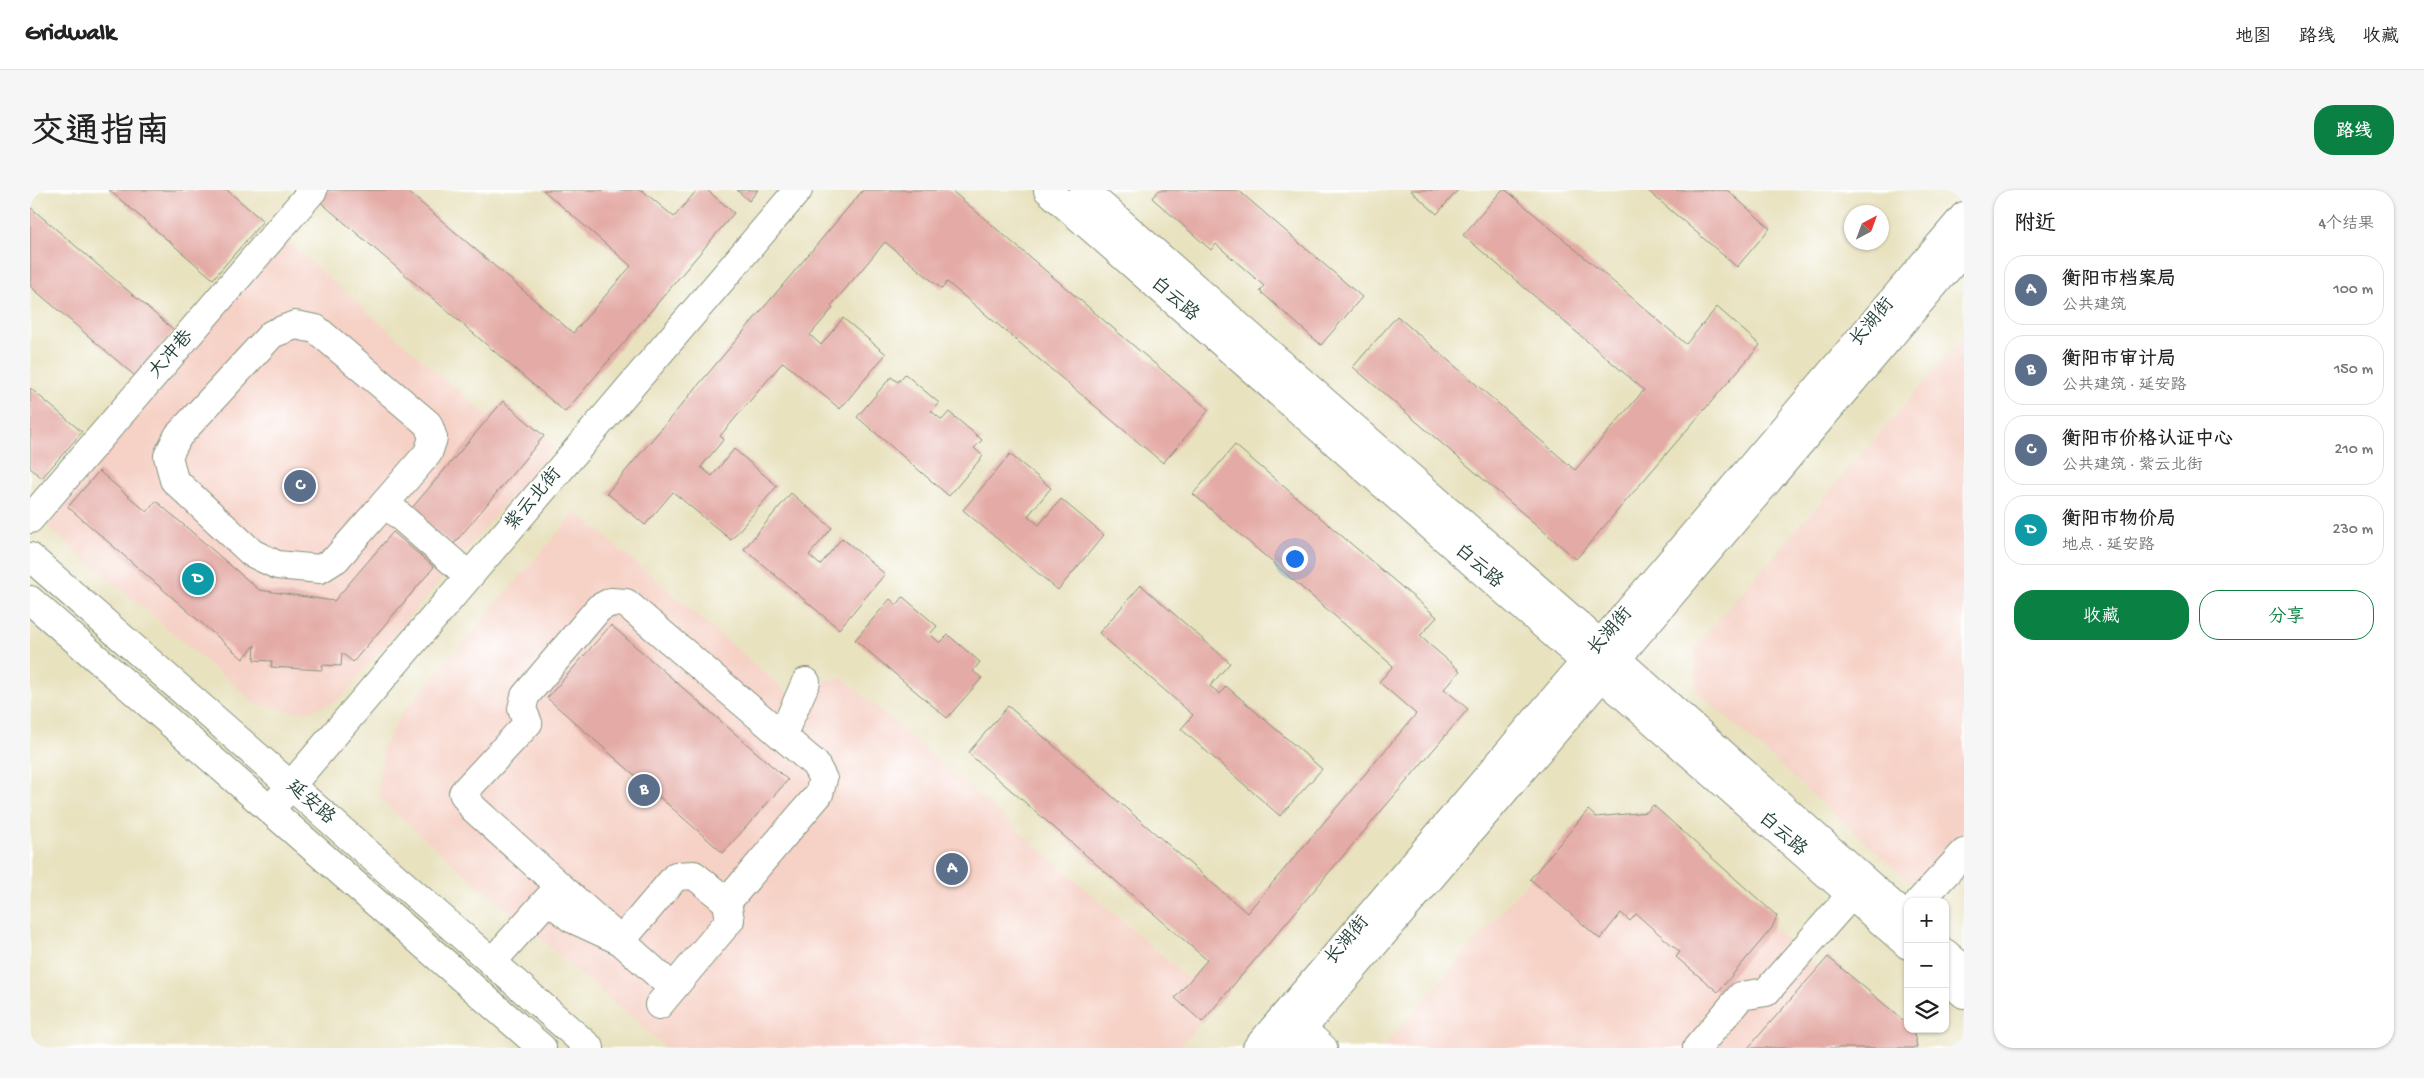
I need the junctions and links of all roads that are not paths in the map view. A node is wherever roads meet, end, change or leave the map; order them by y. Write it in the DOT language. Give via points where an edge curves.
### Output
graph roads {
  1 [pos="313,190"];
  2 [pos="798,190"];
  3 [pos="1048,190"];
  4 [pos="1084,190"];
  5 [pos="1964,216"];
  6 [pos="1964,250"];
  7 [pos="385,503"];
  8 [pos="30,519"];
  9 [pos="30,557"];
  10 [pos="469,576"];
  11 [pos="30,600"];
  12 [pos="1601,660"];
  13 [pos="806,682"];
  14 [pos="782,736"];
  15 [pos="290,786"];
  16 [pos="270,810"];
  17 [pos="1964,853"];
  18 [pos="546,874"];
  19 [pos="1851,895"];
  20 [pos="1924,898"];
  21 [pos="727,902"];
  22 [pos="1904,908"];
  23 [pos="621,941"];
  24 [pos="1906,943"];
  25 [pos="1949,956"];
  26 [pos="486,957"];
  27 [pos="1964,969"];
  28 [pos="1949,981"];
  29 [pos="1964,994"];
  30 [pos="1294,1039"];
  31 [pos="542,1048"];
  32 [pos="590,1048"];
  33 [pos="1257,1048"];
  34 [pos="1323,1048"];
  35 [pos="1697,1048"];
  1 -- 8 [label="main road, 大冲巷"];
  2 -- 10 [label="main road, 紫云北街"];
  3 -- 12 [label="main road, 白云路"];
  4 -- 12 [label="main road, 白云路"];
  5 -- 12 [label="main road, 长湖街"];
  6 -- 12 [label="main road, 长湖街"];
  7 -- 7 [label="main road" via="428,453 433,438 428,424 316,329 295,325 272,334 178,436 168,456 174,480 252,553 277,565 320,569 336,559"];
  7 -- 10 [label="main road"];
  9 -- 15 [label="main road, 延安路"];
  10 -- 15 [label="main road, 紫云北街"];
  11 -- 16 [label="main road, 延安路"];
  12 -- 19 [label="main road, 白云路"];
  12 -- 22 [label="main road, 白云路"];
  12 -- 30 [label="main road, 长湖街"];
  12 -- 33 [label="main road, 长湖街"];
  13 -- 14 [label="main road"];
  14 -- 18 [label="main road" via="626,603 611,602 599,608 525,696 522,709 528,723 463,793 473,808"];
  14 -- 21 [label="main road" via="815,764 823,779 819,794"];
  15 -- 16 [label="main road, 紫云北街"];
  15 -- 26 [label="main road, 延安路"];
  16 -- 31 [label="main road, 延安路"];
  17 -- 20 [label="main road"];
  18 -- 23 [label="main road"];
  18 -- 26 [label="main road"];
  19 -- 24 [label="main road, 白云路"];
  19 -- 35 [label="main road" via="1766,992 1741,996"];
  21 -- 23 [label="main road" via="694,875 676,876"];
  21 -- 23 [label="main road" via="730,920 666,996"];
  23 -- 26 [label="main road" via="571,918 548,899"];
  25 -- 27 [label="main road"];
  26 -- 32 [label="main road, 延安路"];
  28 -- 29 [label="main road"];
  30 -- 34 [label="main road"];
}
